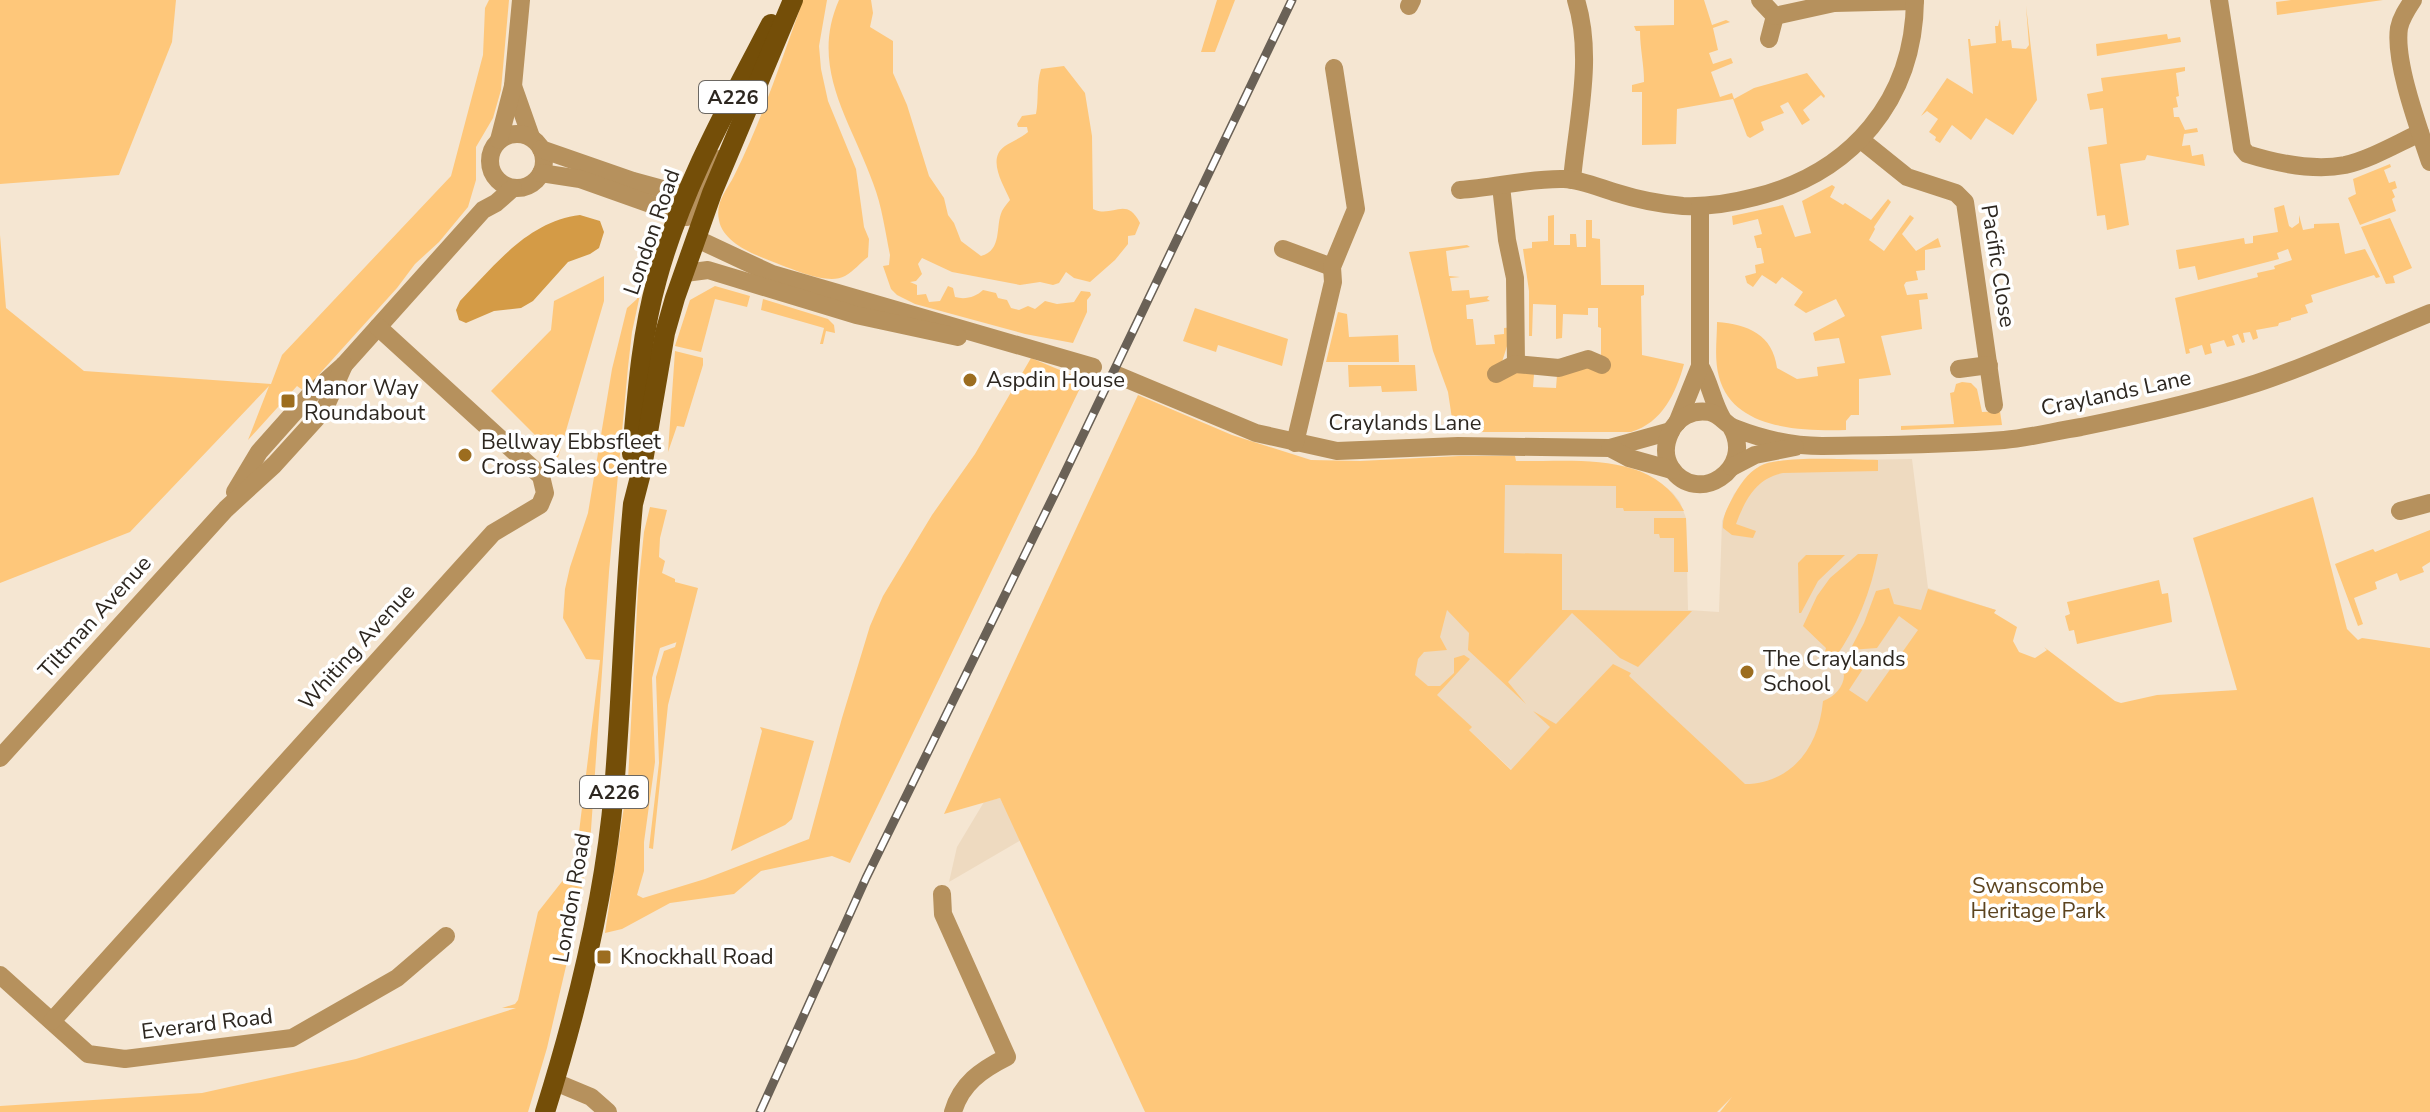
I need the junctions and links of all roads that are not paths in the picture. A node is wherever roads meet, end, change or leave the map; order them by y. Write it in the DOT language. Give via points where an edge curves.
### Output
graph roads {
  1 [pos="521,0"];
  2 [pos="783,0"];
  3 [pos="793,0"];
  4 [pos="1576,0"];
  5 [pos="1760,0"];
  6 [pos="2219,0"];
  7 [pos="2413,0"];
  8 [pos="1915,1"];
  9 [pos="1775,16"];
  10 [pos="1769,39"];
  11 [pos="1334,68"];
  12 [pos="513,86"];
  13 [pos="2420,133"];
  14 [pos="499,140"];
  15 [pos="1861,140"];
  16 [pos="536,143"];
  17 [pos="2430,162"];
  18 [pos="541,173"];
  19 [pos="495,177"];
  20 [pos="1572,180"];
  21 [pos="1501,186"];
  22 [pos="513,188"];
  23 [pos="1460,190"];
  24 [pos="697,203"];
  25 [pos="1700,206"];
  26 [pos="483,210"];
  27 [pos="680,215"];
  28 [pos="697,239"];
  29 [pos="1283,249"];
  30 [pos="1332,267"];
  31 [pos="685,273"];
  32 [pos="657,279"];
  33 [pos="791,279"];
  34 [pos="2430,313"];
  35 [pos="856,315"];
  36 [pos="378,327"];
  37 [pos="1009,344"];
  38 [pos="1516,364"];
  39 [pos="1602,365"];
  40 [pos="1989,365"];
  41 [pos="1700,366"];
  42 [pos="1093,367"];
  43 [pos="1959,369"];
  44 [pos="1496,374"];
  45 [pos="1117,375"];
  46 [pos="1994,405"];
  47 [pos="1726,423"];
  48 [pos="1674,427"];
  49 [pos="1295,443"];
  50 [pos="1798,446"];
  51 [pos="1610,448"];
  52 [pos="1732,467"];
  53 [pos="1672,470"];
  54 [pos="633,498"];
  55 [pos="2430,503"];
  56 [pos="2400,511"];
  57 [pos="0,758"];
  58 [pos="942,894"];
  59 [pos="446,936"];
  60 [pos="0,975"];
  61 [pos="52,1021"];
  62 [pos="555,1082"];
  63 [pos="545,1112"];
  64 [pos="608,1112"];
  65 [pos="953,1112"];
  1 -- 12 [label="street"];
  2 -- 24 [label="main road, London Road / A226" via="720,123"];
  3 -- 24 [label="main road, London Road" via="733,139"];
  4 -- 20 [label="street" via="1584,51"];
  5 -- 9 [label="street"];
  6 -- 13 [label="street" via="2247,154 2334,166"];
  7 -- 13 [label="street" via="2399,36"];
  8 -- 9 [label="street" via="1834,3"];
  8 -- 15 [label="street" via="1902,75"];
  9 -- 10 [label="street"];
  11 -- 30 [label="street" via="1356,209"];
  12 -- 14 [label="street"];
  12 -- 16 [label="street"];
  13 -- 17 [label="street"];
  14 -- 16 [label="street" via="514,134"];
  14 -- 19 [label="street" via="490,155"];
  15 -- 25 [label="street" via="1826,168 1787,188"];
  15 -- 40 [label="street, Pacific Close" via="1914,181 1956,193 1965,202"];
  16 -- 18 [label="street" via="544,158"];
  16 -- 24 [label="street"];
  18 -- 22 [label="street" via="528,186"];
  18 -- 27 [label="street" via="580,179"];
  19 -- 22 [label="street"];
  19 -- 26 [label="street, Tiltman Avenue"];
  20 -- 21 [label="street"];
  20 -- 25 [label="street" via="1647,201"];
  21 -- 23 [label="street"];
  21 -- 38 [label="street" via="1515,278"];
  22 -- 26 [label="street, Tiltman Avenue"];
  24 -- 27 [label="main road, London Road / A226"];
  24 -- 28 [label="main road, London Road"];
  25 -- 41 [label="street"];
  26 -- 36 [label="street, Tiltman Avenue"];
  27 -- 32 [label="main road, London Road / A226"];
  28 -- 31 [label="main road, London Road"];
  28 -- 32 [label="main road" via="685,236 671,271"];
  28 -- 33 [label="street"];
  29 -- 30 [label="street"];
  30 -- 49 [label="street" via="1333,282"];
  31 -- 35 [label="street" via="708,270"];
  31 -- 54 [label="main road, London Road" via="665,333"];
  32 -- 54 [label="main road, London Road / A226" via="639,379 630,470"];
  33 -- 35 [label="street" via="808,293 856,306"];
  33 -- 37 [label="street"];
  34 -- 50 [label="street, Craylands Lane" via="2272,378 2143,415 2004,440"];
  35 -- 37 [label="street"];
  36 -- 57 [label="street, Tiltman Avenue" via="344,365 324,410 226,509"];
  36 -- 61 [label="street, Whiting Avenue" via="541,476 545,493 540,505 493,533"];
  37 -- 42 [label="street"];
  38 -- 39 [label="street" via="1559,368 1588,359"];
  38 -- 44 [label="street"];
  40 -- 43 [label="street"];
  40 -- 46 [label="street, Pacific Close"];
  41 -- 47 [label="street"];
  41 -- 48 [label="street"];
  45 -- 49 [label="street, Craylands Lane" via="1256,433"];
  47 -- 48 [label="street, Craylands Lane" via="1711,413 1697,412"];
  47 -- 50 [label="street, Craylands Lane"];
  47 -- 52 [label="street" via="1738,446"];
  48 -- 51 [label="street, Craylands Lane"];
  48 -- 53 [label="street" via="1666,452"];
  49 -- 51 [label="street, Craylands Lane" via="1355,452 1458,446"];
  50 -- 52 [label="street, Craylands Lane"];
  51 -- 53 [label="street, Craylands Lane"];
  52 -- 53 [label="street, Craylands Lane" via="1720,480 1706,484"];
  54 -- 62 [label="main road, London Road / A226" via="614,792 578,997"];
  55 -- 56 [label="street"];
  58 -- 65 [label="street" via="943,914 1007,1057 971,1079"];
  59 -- 61 [label="street, Everard Road" via="397,978 292,1038 125,1059 88,1054"];
  60 -- 61 [label="street, Everard Road"];
  62 -- 63 [label="main road, London Road / A226"];
  62 -- 64 [label="street" via="583,1092"];
}
